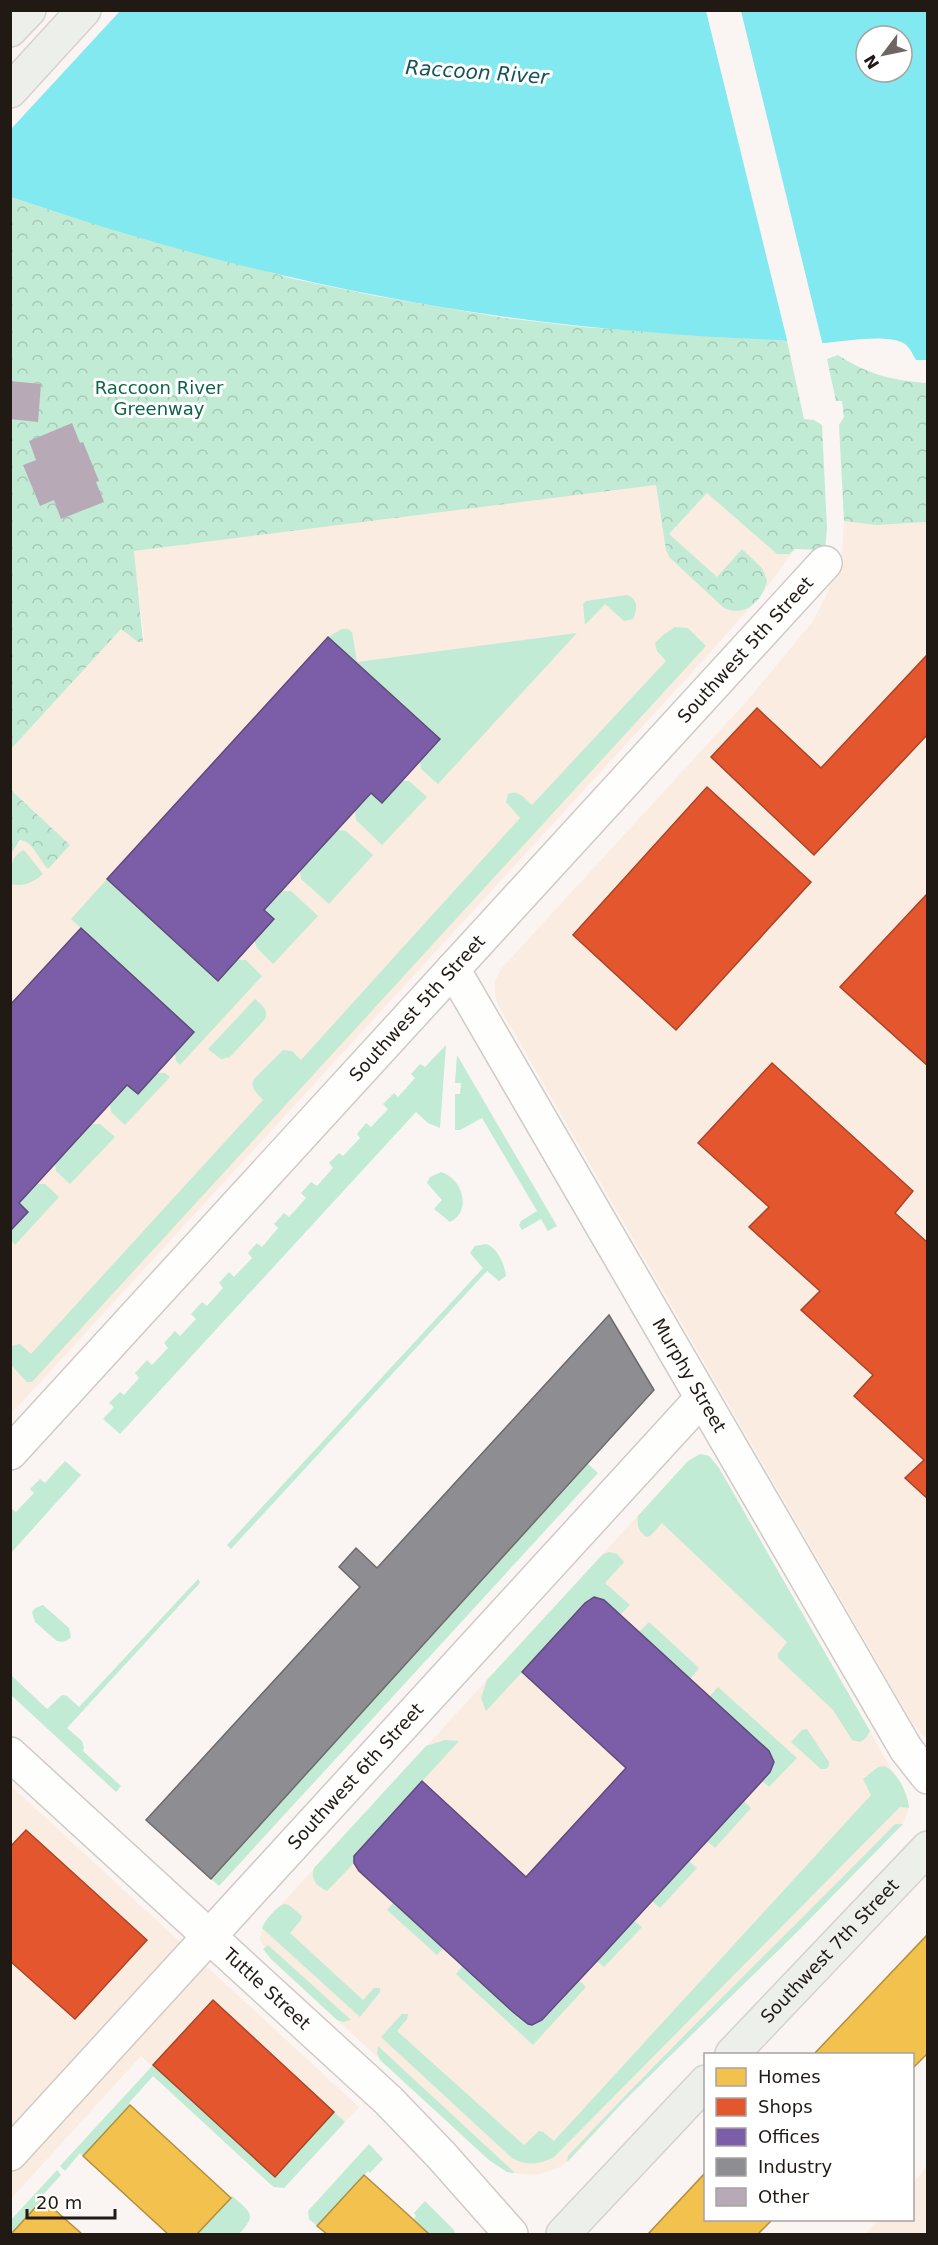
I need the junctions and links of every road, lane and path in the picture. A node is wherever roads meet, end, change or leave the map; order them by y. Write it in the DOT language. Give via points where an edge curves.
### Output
graph roads {
  1 [pos="29,10"];
  2 [pos="84,10"];
  3 [pos="10,30"];
  4 [pos="10,91"];
  5 [pos="825,563"];
  6 [pos="453,969"];
  7 [pos="702,1398"];
  8 [pos="10,1454"];
  9 [pos="10,1754"];
  10 [pos="927,1777"];
  11 [pos="927,1848"];
  12 [pos="210,1936"];
  13 [pos="734,2053"];
  14 [pos="704,2083"];
  15 [pos="10,2154"];
  16 [pos="511,2235"];
  17 [pos="563,2235"];
  1 -- 3 [label="main road"];
  2 -- 4 [label="main road"];
  5 -- 6 [label="street, Southwest 5th Street"];
  6 -- 7 [label="street, Murphy Street"];
  6 -- 8 [label="street, Southwest 5th Street"];
  7 -- 10 [label="street, Murphy Street" via="902,1743"];
  7 -- 12 [label="street, Southwest 6th Street"];
  9 -- 12 [label="street, Tuttle Street"];
  11 -- 13 [label="main road, Southwest 7th Street"];
  12 -- 15 [label="street, Southwest 6th Street"];
  12 -- 16 [label="street, Tuttle Street" via="388,2100"];
  14 -- 17 [label="main road"];
}
